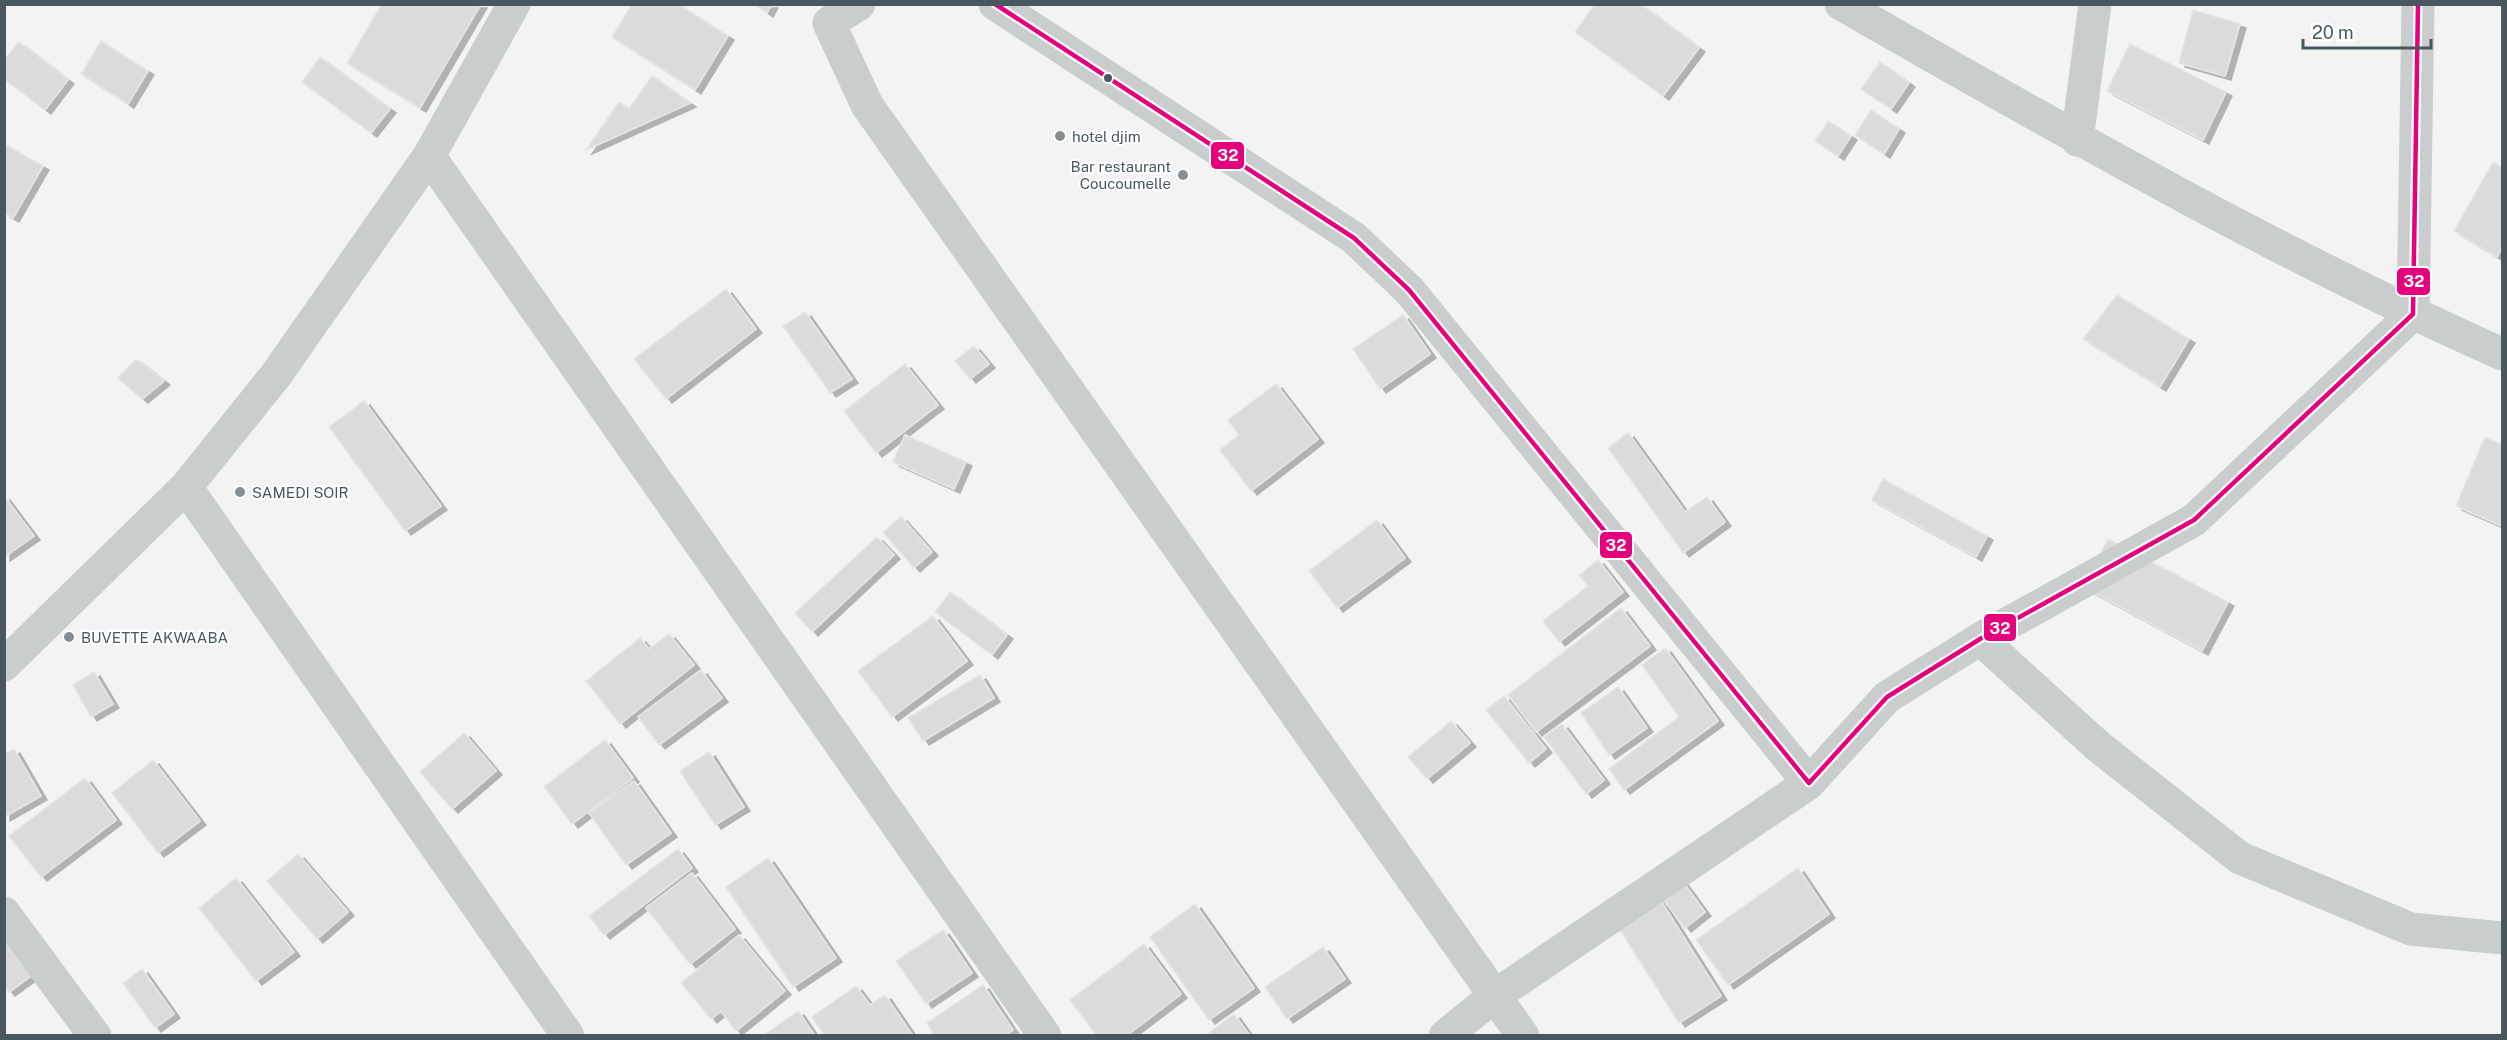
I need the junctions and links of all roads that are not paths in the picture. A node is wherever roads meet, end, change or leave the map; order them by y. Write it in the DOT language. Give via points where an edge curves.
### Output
graph roads {
  1 [pos="514,4"];
  2 [pos="859,4"];
  3 [pos="995,4"];
  4 [pos="1841,4"];
  5 [pos="2095,4"];
  6 [pos="2418,4"];
  7 [pos="2078,140"];
  8 [pos="429,156"];
  9 [pos="2413,314"];
  10 [pos="2502,354"];
  11 [pos="186,487"];
  12 [pos="1980,639"];
  13 [pos="4,665"];
  14 [pos="1809,783"];
  15 [pos="4,913"];
  16 [pos="2502,938"];
  17 [pos="1493,997"];
  18 [pos="95,1035"];
  19 [pos="568,1035"];
  20 [pos="1045,1035"];
  21 [pos="1445,1035"];
  22 [pos="1523,1035"];
  1 -- 8 [label="street"];
  2 -- 17 [label="street" via="829,22 867,105"];
  3 -- 14 [label="street" via="1354,238 1409,290"];
  4 -- 7 [label="street"];
  5 -- 7 [label="street"];
  6 -- 9 [label="street"];
  7 -- 9 [label="street"];
  8 -- 11 [label="street" via="276,375"];
  8 -- 20 [label="street"];
  9 -- 10 [label="street"];
  9 -- 12 [label="street" via="2194,520"];
  11 -- 13 [label="street"];
  11 -- 19 [label="street"];
  12 -- 14 [label="street" via="1887,697"];
  12 -- 16 [label="street" via="2100,747 2240,858 2411,929"];
  14 -- 17 [label="street"];
  15 -- 18 [label="street"];
  17 -- 21 [label="street"];
  17 -- 22 [label="street"];
}
